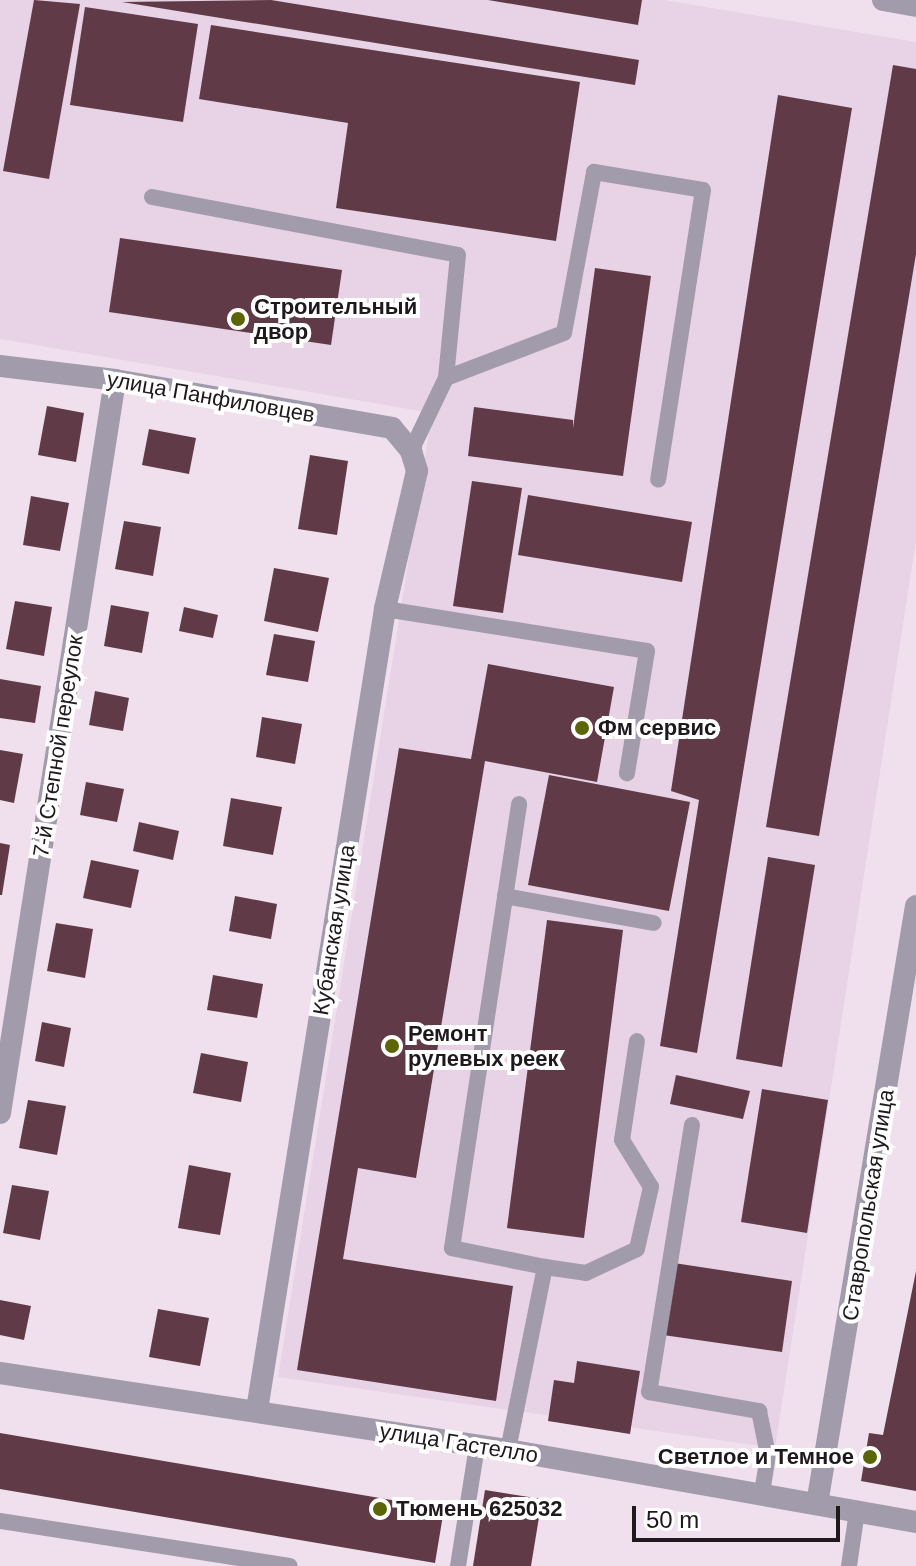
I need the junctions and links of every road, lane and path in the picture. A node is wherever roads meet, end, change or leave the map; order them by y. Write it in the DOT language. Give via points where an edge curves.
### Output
graph roads {
  1 [pos="883,0"];
  2 [pos="916,6"];
  3 [pos="152,197"];
  4 [pos="0,366"];
  5 [pos="446,378"];
  6 [pos="115,380"];
  7 [pos="411,451"];
  8 [pos="658,480"];
  9 [pos="385,609"];
  10 [pos="627,773"];
  11 [pos="519,804"];
  12 [pos="505,896"];
  13 [pos="916,906"];
  14 [pos="654,923"];
  15 [pos="637,1041"];
  16 [pos="0,1113"];
  17 [pos="692,1125"];
  18 [pos="545,1267"];
  19 [pos="0,1373"];
  20 [pos="257,1410"];
  21 [pos="477,1446"];
  22 [pos="508,1450"];
  23 [pos="762,1494"];
  24 [pos="817,1504"];
  25 [pos="857,1511"];
  26 [pos="0,1521"];
  27 [pos="916,1522"];
  28 [pos="290,1566"];
  29 [pos="458,1566"];
  30 [pos="849,1566"];
  1 -- 2 [label="street"];
  3 -- 5 [label="lane" via="458,255"];
  4 -- 6 [label="street, улица Панфиловцев"];
  5 -- 7 [label="lane"];
  5 -- 8 [label="lane" via="564,333 594,172 703,190"];
  6 -- 7 [label="street, улица Панфиловцев" via="392,428"];
  6 -- 16 [label="street, 7-й Степной переулок"];
  7 -- 9 [label="street, Кубанская улица" via="417,471"];
  9 -- 10 [label="lane" via="647,651"];
  9 -- 20 [label="street, Кубанская улица"];
  11 -- 12 [label="lane"];
  12 -- 14 [label="lane"];
  12 -- 18 [label="lane" via="452,1248"];
  13 -- 24 [label="street, Ставропольская улица"];
  15 -- 18 [label="lane" via="622,1140 651,1187 637,1249 586,1273"];
  17 -- 23 [label="lane" via="649,1392 759,1411 768,1455"];
  18 -- 22 [label="lane"];
  19 -- 20 [label="street, улица Гастелло"];
  20 -- 21 [label="street, улица Гастелло"];
  21 -- 22 [label="street, улица Гастелло"];
  21 -- 29 [label="lane"];
  22 -- 23 [label="street, улица Гастелло"];
  23 -- 24 [label="street, улица Гастелло"];
  24 -- 25 [label="street, улица Гастелло"];
  25 -- 27 [label="street, улица Гастелло"];
  25 -- 30 [label="lane"];
  26 -- 28 [label="lane"];
}
